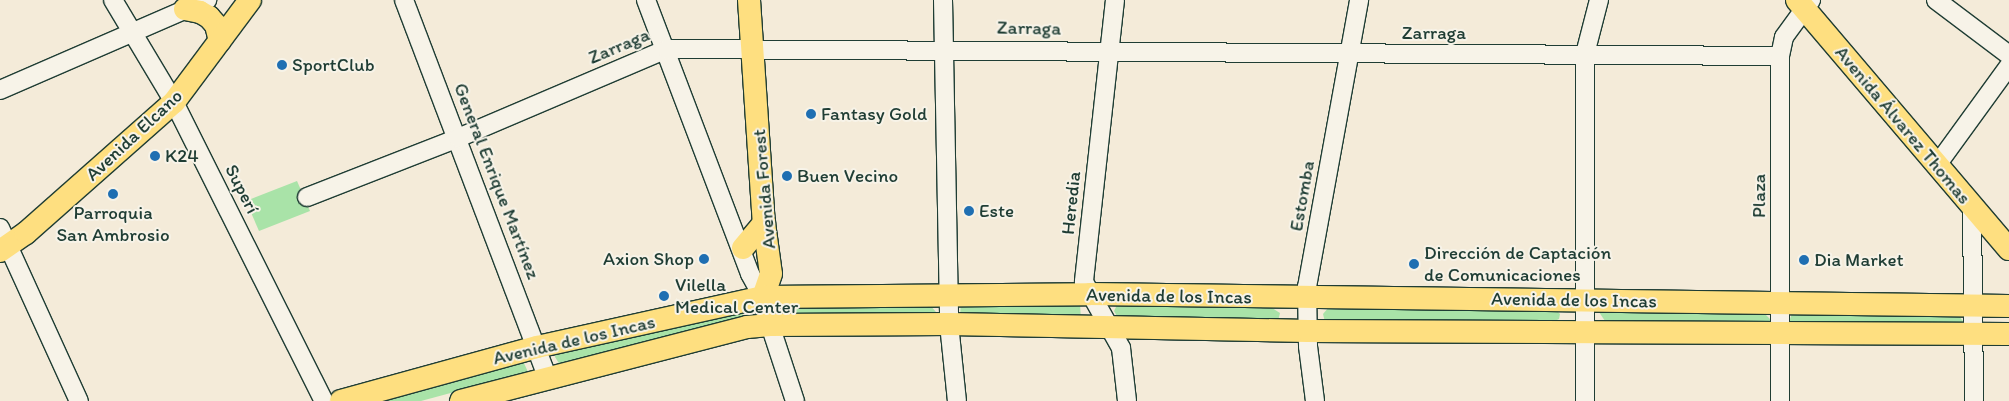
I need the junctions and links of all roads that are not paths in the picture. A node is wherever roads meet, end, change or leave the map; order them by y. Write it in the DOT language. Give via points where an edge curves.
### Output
graph roads {
  1 [pos="113,0"];
  2 [pos="207,0"];
  3 [pos="250,0"];
  4 [pos="404,0"];
  5 [pos="646,0"];
  6 [pos="750,0"];
  7 [pos="942,0"];
  8 [pos="1115,0"];
  9 [pos="1359,0"];
  10 [pos="1599,0"];
  11 [pos="1936,0"];
  12 [pos="1804,3"];
  13 [pos="185,9"];
  14 [pos="133,32"];
  15 [pos="220,41"];
  16 [pos="753,48"];
  17 [pos="944,48"];
  18 [pos="667,49"];
  19 [pos="1108,51"];
  20 [pos="1585,54"];
  21 [pos="1349,55"];
  22 [pos="2009,55"];
  23 [pos="1780,56"];
  24 [pos="2009,66"];
  25 [pos="0,90"];
  26 [pos="174,102"];
  27 [pos="458,138"];
  28 [pos="1937,165"];
  29 [pos="307,197"];
  30 [pos="1972,207"];
  31 [pos="764,223"];
  32 [pos="3,241"];
  33 [pos="742,248"];
  34 [pos="2009,249"];
  35 [pos="948,294"];
  36 [pos="1090,294"];
  37 [pos="763,297"];
  38 [pos="1306,299"];
  39 [pos="1586,299"];
  40 [pos="1780,304"];
  41 [pos="1973,306"];
  42 [pos="2009,306"];
  43 [pos="770,324"];
  44 [pos="949,324"];
  45 [pos="1109,328"];
  46 [pos="1308,331"];
  47 [pos="1586,331"];
  48 [pos="1780,332"];
  49 [pos="1974,334"];
  50 [pos="2009,334"];
  51 [pos="538,346"];
  52 [pos="548,379"];
  53 [pos="79,401"];
  54 [pos="324,401"];
  55 [pos="341,401"];
  56 [pos="461,401"];
  57 [pos="795,401"];
  58 [pos="957,401"];
  59 [pos="1127,401"];
  60 [pos="1315,401"];
  61 [pos="1585,401"];
  62 [pos="1780,401"];
  63 [pos="1974,401"];
  1 -- 14 [label="street, Superí"];
  2 -- 13 [label="street"];
  3 -- 15 [label="main road, Avenida Elcano"];
  4 -- 27 [label="street, General Enrique Martínez"];
  5 -- 18 [label="street"];
  6 -- 16 [label="main road, Avenida Forest"];
  7 -- 17 [label="street"];
  8 -- 19 [label="street, Heredia"];
  9 -- 21 [label="street, Estomba"];
  10 -- 20 [label="street"];
  11 -- 22 [label="street"];
  12 -- 23 [label="street, Plaza" via="1784,37"];
  12 -- 28 [label="main road, Avenida Álvarez Thomas"];
  13 -- 14 [label="street"];
  13 -- 15 [label="main road" via="209,17 216,25"];
  14 -- 25 [label="street"];
  14 -- 26 [label="street, Superí"];
  15 -- 26 [label="main road, Avenida Elcano"];
  16 -- 17 [label="street, Zarraga"];
  16 -- 18 [label="street, Zarraga"];
  16 -- 31 [label="main road, Avenida Forest"];
  17 -- 19 [label="street, Zarraga"];
  17 -- 35 [label="street"];
  18 -- 27 [label="street, Zarraga"];
  18 -- 33 [label="street"];
  19 -- 21 [label="street, Zarraga"];
  19 -- 36 [label="street, Heredia" via="1084,282"];
  20 -- 21 [label="street, Zarraga"];
  20 -- 23 [label="street, Zarraga"];
  20 -- 39 [label="street"];
  21 -- 38 [label="street, Estomba"];
  23 -- 40 [label="street, Plaza"];
  24 -- 28 [label="street"];
  26 -- 32 [label="main road, Avenida Elcano"];
  26 -- 54 [label="street, Superí"];
  27 -- 29 [label="street, Zarraga"];
  27 -- 51 [label="street, General Enrique Martínez"];
  28 -- 30 [label="main road, Avenida Álvarez Thomas"];
  30 -- 34 [label="main road, Avenida Álvarez Thomas"];
  30 -- 41 [label="street"];
  31 -- 33 [label="main road"];
  31 -- 37 [label="main road, Avenida Forest" via="772,274"];
  32 -- 53 [label="street"];
  33 -- 37 [label="street" via="750,274"];
  35 -- 36 [label="main road, Avenida de los Incas"];
  35 -- 37 [label="main road, Avenida de los Incas"];
  35 -- 44 [label="street"];
  36 -- 38 [label="main road, Avenida de los Incas"];
  36 -- 45 [label="street, Heredia"];
  37 -- 43 [label="main road"];
  37 -- 51 [label="main road, Avenida de los Incas"];
  38 -- 39 [label="main road, Avenida de los Incas"];
  38 -- 46 [label="street, Estomba"];
  39 -- 40 [label="main road, Avenida de los Incas"];
  39 -- 47 [label="street"];
  40 -- 41 [label="main road, Avenida de los Incas"];
  40 -- 48 [label="street, Plaza"];
  41 -- 42 [label="main road, Avenida de los Incas"];
  41 -- 49 [label="street"];
  43 -- 44 [label="main road, Avenida de los Incas"];
  43 -- 52 [label="main road, Avenida de los Incas" via="747,327"];
  43 -- 57 [label="street"];
  44 -- 45 [label="main road, Avenida de los Incas"];
  44 -- 58 [label="street"];
  45 -- 46 [label="main road, Avenida de los Incas"];
  45 -- 59 [label="street, Heredia" via="1121,348"];
  46 -- 47 [label="main road, Avenida de los Incas"];
  46 -- 60 [label="street, Estomba"];
  47 -- 48 [label="main road, Avenida de los Incas"];
  47 -- 61 [label="street"];
  48 -- 49 [label="main road, Avenida de los Incas"];
  48 -- 62 [label="street, Plaza"];
  49 -- 50 [label="main road, Avenida de los Incas"];
  49 -- 63 [label="street"];
  51 -- 52 [label="street, General Enrique Martínez"];
  51 -- 55 [label="main road, Avenida de los Incas"];
  52 -- 56 [label="main road, Avenida de los Incas"];
}
